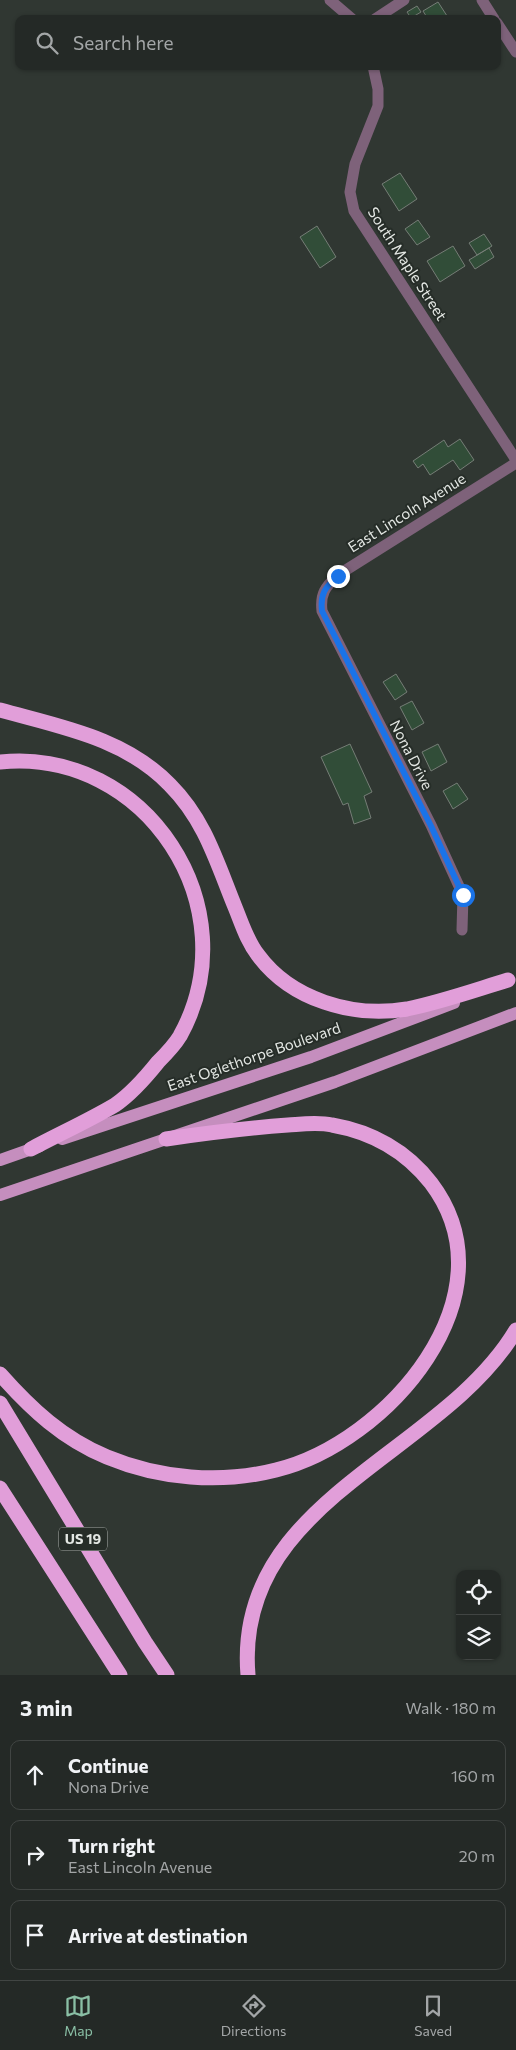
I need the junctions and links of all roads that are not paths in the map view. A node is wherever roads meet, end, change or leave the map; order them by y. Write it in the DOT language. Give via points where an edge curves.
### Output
graph roads {
  1 [pos="330,0"];
  2 [pos="404,0"];
  3 [pos="482,0"];
  4 [pos="347,15"];
  5 [pos="381,15"];
  6 [pos="491,15"];
  7 [pos="501,29"];
  8 [pos="516,52"];
  9 [pos="374,70"];
  10 [pos="516,462"];
  11 [pos="322,596"];
  12 [pos="0,710"];
  13 [pos="0,762"];
  14 [pos="462,930"];
  15 [pos="512,978"];
  16 [pos="516,1013"];
  17 [pos="166,1139"];
  18 [pos="31,1149"];
  19 [pos="0,1160"];
  20 [pos="0,1195"];
  21 [pos="516,1330"];
  22 [pos="0,1374"];
  23 [pos="0,1403"];
  24 [pos="0,1488"];
  25 [pos="120,1675"];
  26 [pos="167,1675"];
  27 [pos="248,1675"];
  1 -- 4 [label="street"];
  2 -- 5 [label="street"];
  3 -- 6 [label="street"];
  7 -- 8 [label="street"];
  9 -- 10 [label="street, South Maple Street" via="378,106 368,137 354,164 350,192 354,211"];
  10 -- 11 [label="street, East Lincoln Avenue" via="338,576 325,587"];
  11 -- 14 [label="street, Nona Drive" via="322,611 463,895"];
  12 -- 15 [label="highway" via="106,741 140,760 170,784 195,814 209,839 249,942 272,972 300,992 332,1005 379,1011 421,1005"];
  13 -- 18 [label="highway" via="34,762 61,767 88,776 129,800 163,832 178,854 196,896 202,923 204,948 198,992 176,1042 116,1104"];
  15 -- 18 [label="main road, East Oglethorpe Boulevard" via="311,1057"];
  16 -- 17 [label="main road" via="335,1082"];
  17 -- 20 [label="main road"];
  17 -- 22 [label="highway" via="251,1127 329,1124 372,1137 391,1146 413,1163 437,1189 447,1206 461,1260 460,1282 447,1326 418,1372 369,1422 322,1453 276,1470 217,1478 161,1473 100,1454 53,1426 29,1406"];
  18 -- 19 [label="main road, East Oglethorpe Boulevard"];
  21 -- 27 [label="highway" via="480,1377 322,1507 281,1552 265,1577 250,1616 246,1645"];
  23 -- 26 [label="highway, US 19"];
  24 -- 25 [label="highway, US 19"];
}
